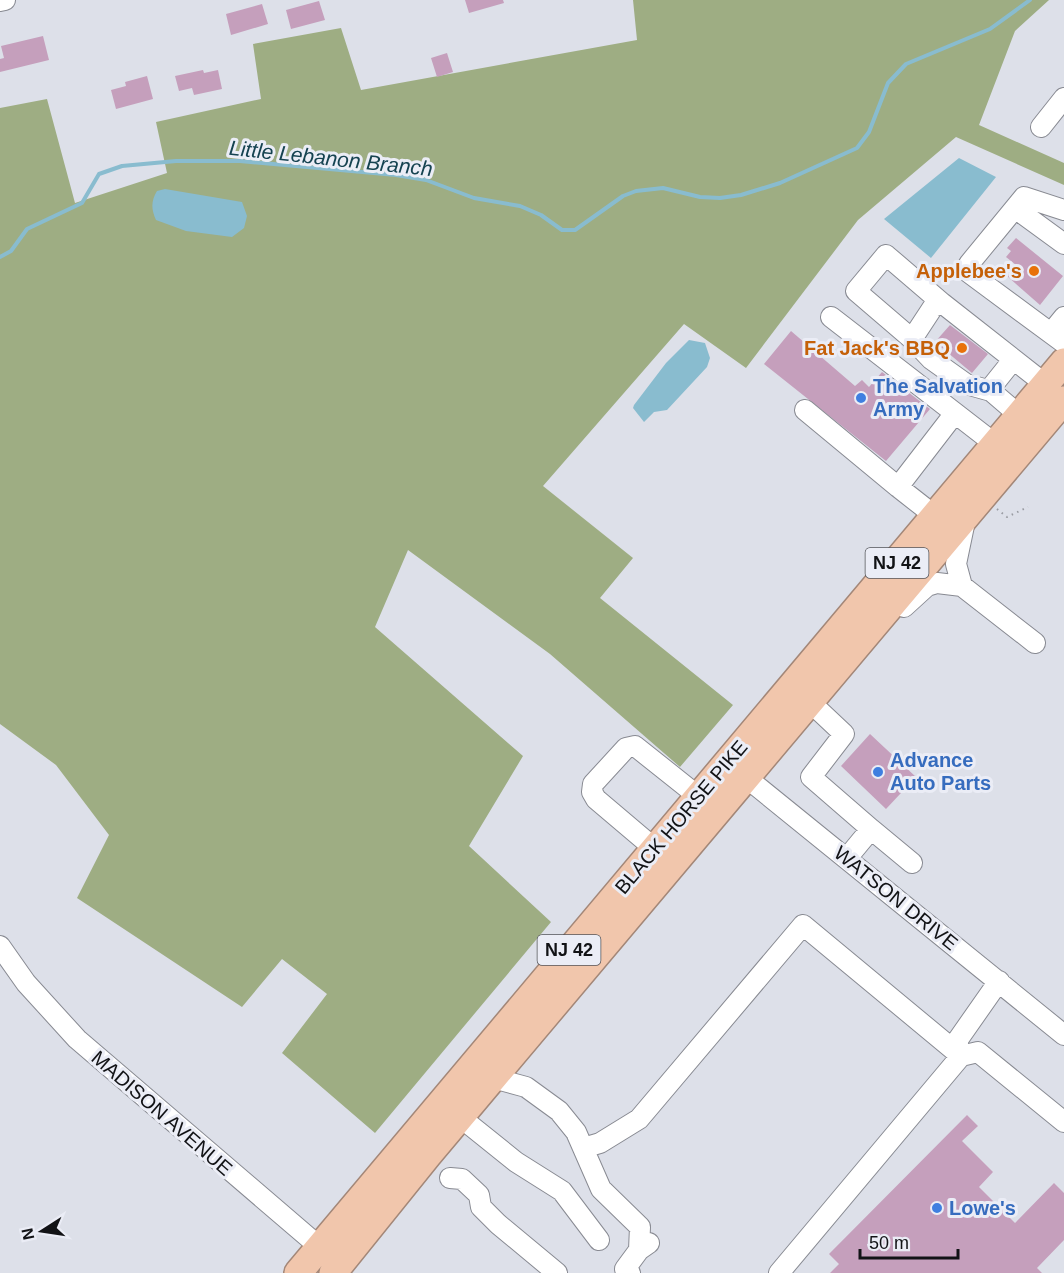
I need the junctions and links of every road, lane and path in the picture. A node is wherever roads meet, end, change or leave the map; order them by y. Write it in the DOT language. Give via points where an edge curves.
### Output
graph roads {
  1 [pos="5,0"];
  2 [pos="0,2"];
  3 [pos="1064,98"];
  4 [pos="1041,127"];
  5 [pos="1015,208"];
  6 [pos="1064,210"];
  7 [pos="1064,244"];
  8 [pos="942,303"];
  9 [pos="831,317"];
  10 [pos="1064,317"];
  11 [pos="1050,333"];
  12 [pos="912,339"];
  13 [pos="1013,360"];
  14 [pos="1064,362"];
  15 [pos="989,390"];
  16 [pos="1054,392"];
  17 [pos="805,410"];
  18 [pos="955,412"];
  19 [pos="1019,415"];
  20 [pos="995,444"];
  21 [pos="898,487"];
  22 [pos="1028,507"];
  23 [pos="998,509"];
  24 [pos="967,514"];
  25 [pos="935,516"];
  26 [pos="962,586"];
  27 [pos="1035,643"];
  28 [pos="855,649"];
  29 [pos="810,702"];
  30 [pos="738,770"];
  31 [pos="699,797"];
  32 [pos="871,829"];
  33 [pos="655,849"];
  34 [pos="847,858"];
  35 [pos="912,863"];
  36 [pos="0,946"];
  37 [pos="999,981"];
  38 [pos="1064,1035"];
  39 [pos="961,1056"];
  40 [pos="493,1078"];
  41 [pos="460,1117"];
  42 [pos="1064,1122"];
  43 [pos="591,1146"];
  44 [pos="422,1150"];
  45 [pos="599,1240"];
  46 [pos="319,1248"];
  47 [pos="336,1268"];
  48 [pos="298,1273"];
  49 [pos="557,1273"];
  50 [pos="630,1273"];
  51 [pos="779,1273"];
  1 -- 2 [label="street"];
  3 -- 4 [label="street"];
  5 -- 6 [label="street" via="1024,196"];
  5 -- 7 [label="street"];
  5 -- 11 [label="street" via="969,264 968,272"];
  8 -- 12 [label="street" via="933,308"];
  8 -- 12 [label="street" via="886,255 856,291"];
  8 -- 13 [label="street"];
  9 -- 18 [label="street"];
  10 -- 11 [label="street"];
  12 -- 15 [label="street" via="931,359 966,384"];
  13 -- 15 [label="street"];
  13 -- 16 [label="street"];
  14 -- 16 [label="highway, BLACK HORSE PIKE / NJ 42"];
  15 -- 19 [label="street"];
  16 -- 19 [label="highway, BLACK HORSE PIKE / NJ 42"];
  16 -- 24 [label="highway, BLACK HORSE PIKE / NJ 42"];
  17 -- 21 [label="street"];
  18 -- 20 [label="street"];
  18 -- 21 [label="street"];
  19 -- 20 [label="highway, BLACK HORSE PIKE / NJ 42"];
  20 -- 25 [label="highway, BLACK HORSE PIKE / NJ 42"];
  21 -- 25 [label="street"];
  22 -- 23 [label="path" via="1007,517"];
  24 -- 26 [label="street" via="956,564"];
  24 -- 28 [label="highway, BLACK HORSE PIKE / NJ 42"];
  25 -- 30 [label="highway, BLACK HORSE PIKE / NJ 42"];
  26 -- 27 [label="street"];
  26 -- 28 [label="street" via="927,586 873,642"];
  28 -- 29 [label="highway, BLACK HORSE PIKE / NJ 42"];
  29 -- 30 [label="highway, BLACK HORSE PIKE / NJ 42"];
  29 -- 32 [label="street" via="844,734 811,777"];
  30 -- 31 [label="highway, BLACK HORSE PIKE / NJ 42"];
  30 -- 34 [label="street, WATSON DRIVE"];
  30 -- 40 [label="highway, BLACK HORSE PIKE / NJ 42"];
  31 -- 33 [label="highway, BLACK HORSE PIKE / NJ 42"];
  31 -- 33 [label="street" via="635,746 626,748 593,784 596,799"];
  32 -- 34 [label="street"];
  32 -- 35 [label="street"];
  33 -- 44 [label="highway, BLACK HORSE PIKE / NJ 42"];
  34 -- 37 [label="street, WATSON DRIVE"];
  36 -- 46 [label="street, MADISON AVENUE" via="26,983 77,1039"];
  37 -- 38 [label="street, WATSON DRIVE"];
  37 -- 39 [label="street" via="957,1041"];
  39 -- 42 [label="street" via="978,1052"];
  39 -- 43 [label="street" via="803,926 639,1119"];
  39 -- 51 [label="street"];
  40 -- 41 [label="highway, BLACK HORSE PIKE / NJ 42"];
  40 -- 43 [label="street" via="526,1088 559,1111"];
  41 -- 44 [label="highway, BLACK HORSE PIKE / NJ 42"];
  41 -- 45 [label="street" via="516,1162 562,1191"];
  43 -- 50 [label="street" via="601,1188 640,1227 639,1250 625,1269"];
  44 -- 46 [label="highway, BLACK HORSE PIKE / NJ 42"];
  44 -- 47 [label="highway, BLACK HORSE PIKE / NJ 42"];
  44 -- 49 [label="street" via="450,1178 462,1179 479,1195 482,1207"];
  46 -- 47 [label="street, MADISON AVENUE"];
  46 -- 48 [label="highway, BLACK HORSE PIKE / NJ 42"];
}
